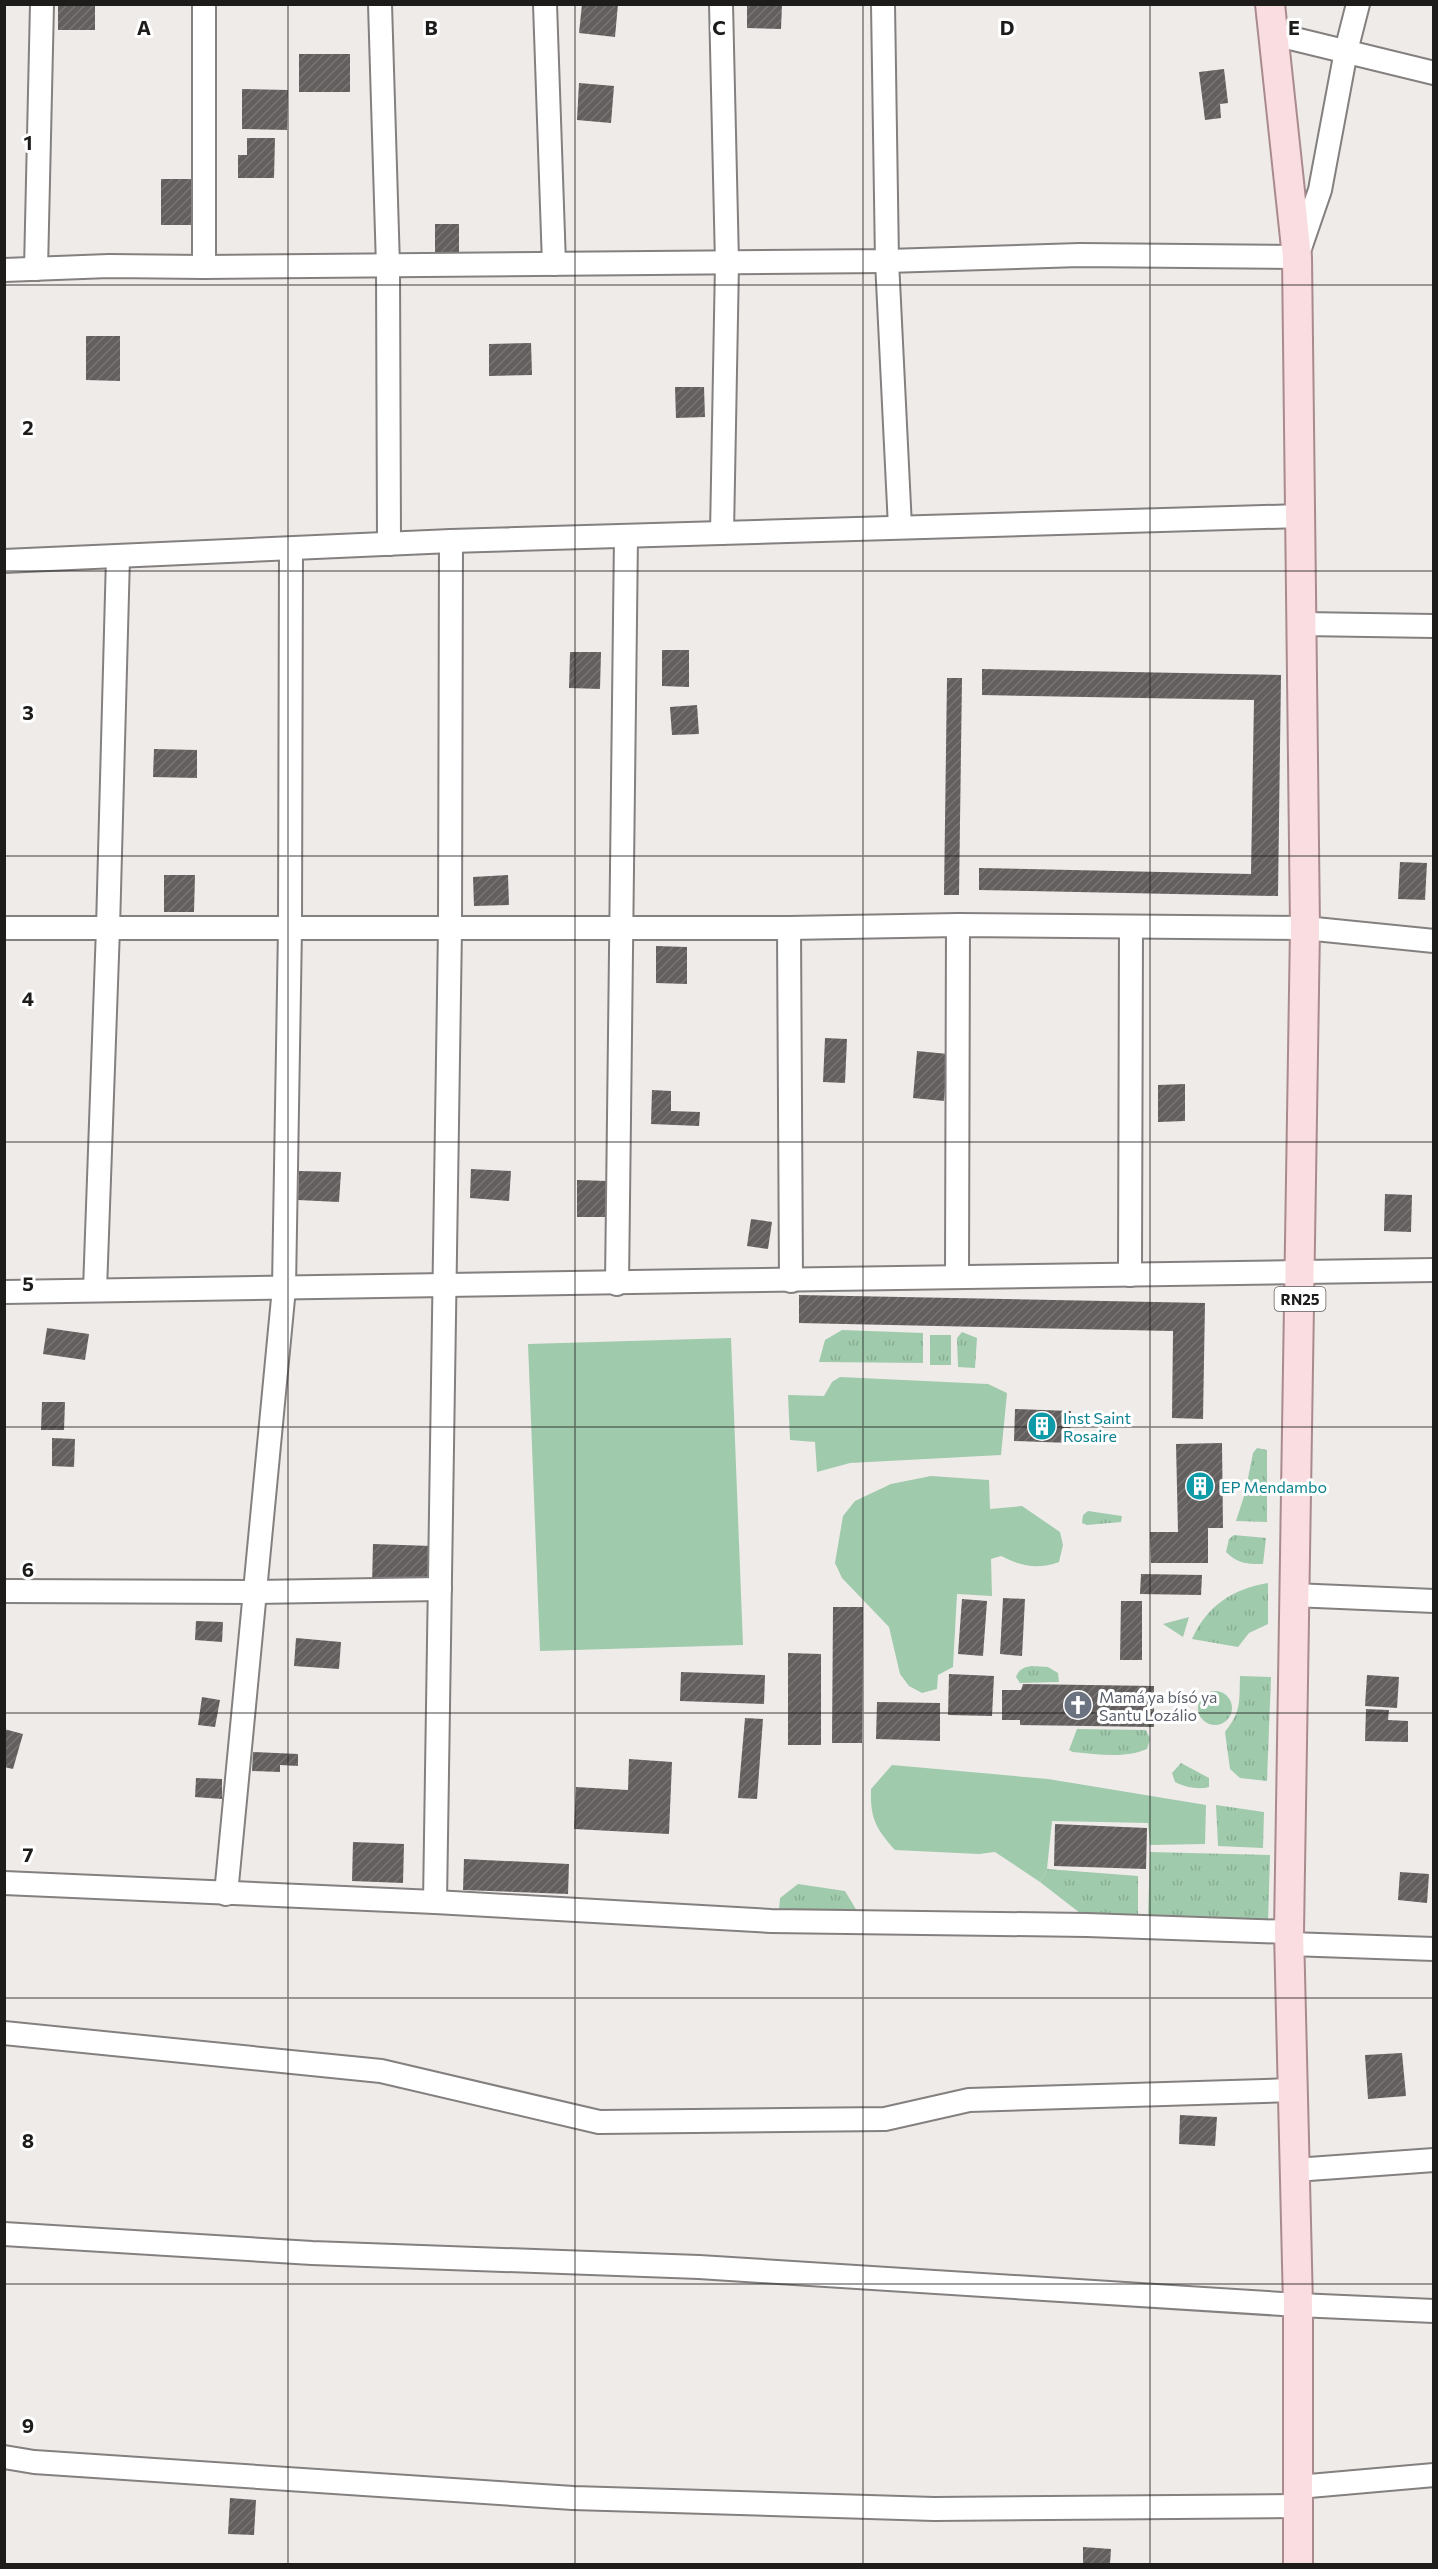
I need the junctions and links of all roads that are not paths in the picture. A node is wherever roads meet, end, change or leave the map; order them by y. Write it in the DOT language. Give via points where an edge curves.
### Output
graph roads {
  1 [pos="42,4"];
  2 [pos="204,4"];
  3 [pos="380,4"];
  4 [pos="545,4"];
  5 [pos="721,4"];
  6 [pos="883,4"];
  7 [pos="1270,4"];
  8 [pos="1358,4"];
  9 [pos="1274,34"];
  10 [pos="1346,51"];
  11 [pos="1434,73"];
  12 [pos="1297,257"];
  13 [pos="887,261"];
  14 [pos="727,263"];
  15 [pos="554,264"];
  16 [pos="388,266"];
  17 [pos="204,267"];
  18 [pos="36,269"];
  19 [pos="4,270"];
  20 [pos="1300,516"];
  21 [pos="900,527"];
  22 [pos="722,533"];
  23 [pos="626,536"];
  24 [pos="451,541"];
  25 [pos="389,544"];
  26 [pos="291,550"];
  27 [pos="118,557"];
  28 [pos="4,561"];
  29 [pos="1302,624"];
  30 [pos="1434,626"];
  31 [pos="958,925"];
  32 [pos="4,928"];
  33 [pos="108,928"];
  34 [pos="290,928"];
  35 [pos="450,928"];
  36 [pos="620,928"];
  37 [pos="789,928"];
  38 [pos="1131,928"];
  39 [pos="1305,928"];
  40 [pos="1434,941"];
  41 [pos="1434,1270"];
  42 [pos="1301,1272"];
  43 [pos="957,1275"];
  44 [pos="1130,1275"];
  45 [pos="791,1281"];
  46 [pos="617,1284"];
  47 [pos="444,1286"];
  48 [pos="284,1288"];
  49 [pos="95,1290"];
  50 [pos="4,1292"];
  51 [pos="440,1589"];
  52 [pos="4,1591"];
  53 [pos="255,1592"];
  54 [pos="1293,1595"];
  55 [pos="1434,1601"];
  56 [pos="4,1883"];
  57 [pos="226,1893"];
  58 [pos="435,1902"];
  59 [pos="1289,1938"];
  60 [pos="1434,1949"];
  61 [pos="4,2033"];
  62 [pos="1293,2090"];
  63 [pos="1434,2160"];
  64 [pos="1295,2170"];
  65 [pos="4,2234"];
  66 [pos="1298,2305"];
  67 [pos="1434,2311"];
  68 [pos="4,2457"];
  69 [pos="1434,2475"];
  70 [pos="1298,2496"];
  71 [pos="1298,2565"];
  1 -- 18 [label="street"];
  2 -- 17 [label="street"];
  3 -- 16 [label="street"];
  4 -- 15 [label="street"];
  5 -- 14 [label="street"];
  6 -- 13 [label="street"];
  7 -- 9 [label="main road, RN25"];
  8 -- 10 [label="street"];
  9 -- 10 [label="street"];
  9 -- 12 [label="main road, RN25"];
  10 -- 11 [label="street"];
  10 -- 12 [label="street" via="1320,190"];
  12 -- 13 [label="street" via="1080,255"];
  12 -- 20 [label="main road, RN25"];
  13 -- 14 [label="street"];
  13 -- 21 [label="street"];
  14 -- 15 [label="street"];
  14 -- 22 [label="street"];
  15 -- 16 [label="street"];
  16 -- 17 [label="street"];
  16 -- 25 [label="street"];
  17 -- 18 [label="street"];
  18 -- 19 [label="street"];
  20 -- 21 [label="street"];
  20 -- 29 [label="main road, RN25"];
  21 -- 22 [label="street"];
  22 -- 23 [label="street"];
  23 -- 24 [label="street"];
  23 -- 36 [label="street"];
  24 -- 25 [label="street"];
  24 -- 35 [label="street"];
  25 -- 26 [label="street"];
  26 -- 27 [label="street"];
  26 -- 34 [label="street"];
  27 -- 28 [label="street"];
  27 -- 33 [label="street"];
  29 -- 30 [label="street"];
  29 -- 39 [label="main road, RN25"];
  31 -- 37 [label="street"];
  31 -- 38 [label="street"];
  31 -- 43 [label="street"];
  32 -- 33 [label="street"];
  33 -- 34 [label="street"];
  33 -- 49 [label="street"];
  34 -- 35 [label="street"];
  34 -- 48 [label="street"];
  35 -- 36 [label="street"];
  35 -- 47 [label="street"];
  36 -- 37 [label="street"];
  36 -- 46 [label="street"];
  37 -- 45 [label="street"];
  38 -- 39 [label="street"];
  38 -- 44 [label="street"];
  39 -- 40 [label="street"];
  39 -- 42 [label="main road, RN25"];
  41 -- 42 [label="street"];
  42 -- 44 [label="street"];
  42 -- 54 [label="main road, RN25"];
  43 -- 44 [label="street"];
  43 -- 45 [label="street"];
  45 -- 46 [label="street"];
  46 -- 47 [label="street"];
  47 -- 48 [label="street"];
  47 -- 51 [label="street"];
  48 -- 49 [label="street"];
  48 -- 53 [label="street"];
  49 -- 50 [label="street"];
  51 -- 53 [label="street"];
  51 -- 58 [label="street"];
  52 -- 53 [label="street"];
  53 -- 57 [label="street"];
  54 -- 55 [label="street"];
  54 -- 59 [label="main road, RN25"];
  56 -- 57 [label="street"];
  57 -- 58 [label="street"];
  58 -- 59 [label="street" via="771,1921 1087,1925"];
  59 -- 60 [label="street"];
  59 -- 62 [label="main road, RN25"];
  61 -- 62 [label="street" via="381,2071 599,2122 885,2119 969,2100"];
  62 -- 64 [label="main road, RN25"];
  63 -- 64 [label="street"];
  64 -- 66 [label="main road, RN25"];
  65 -- 66 [label="street" via="312,2253 699,2267"];
  66 -- 67 [label="street"];
  66 -- 70 [label="main road, RN25"];
  68 -- 70 [label="street" via="573,2498 934,2509"];
  69 -- 70 [label="street"];
  70 -- 71 [label="main road, RN25"];
}
